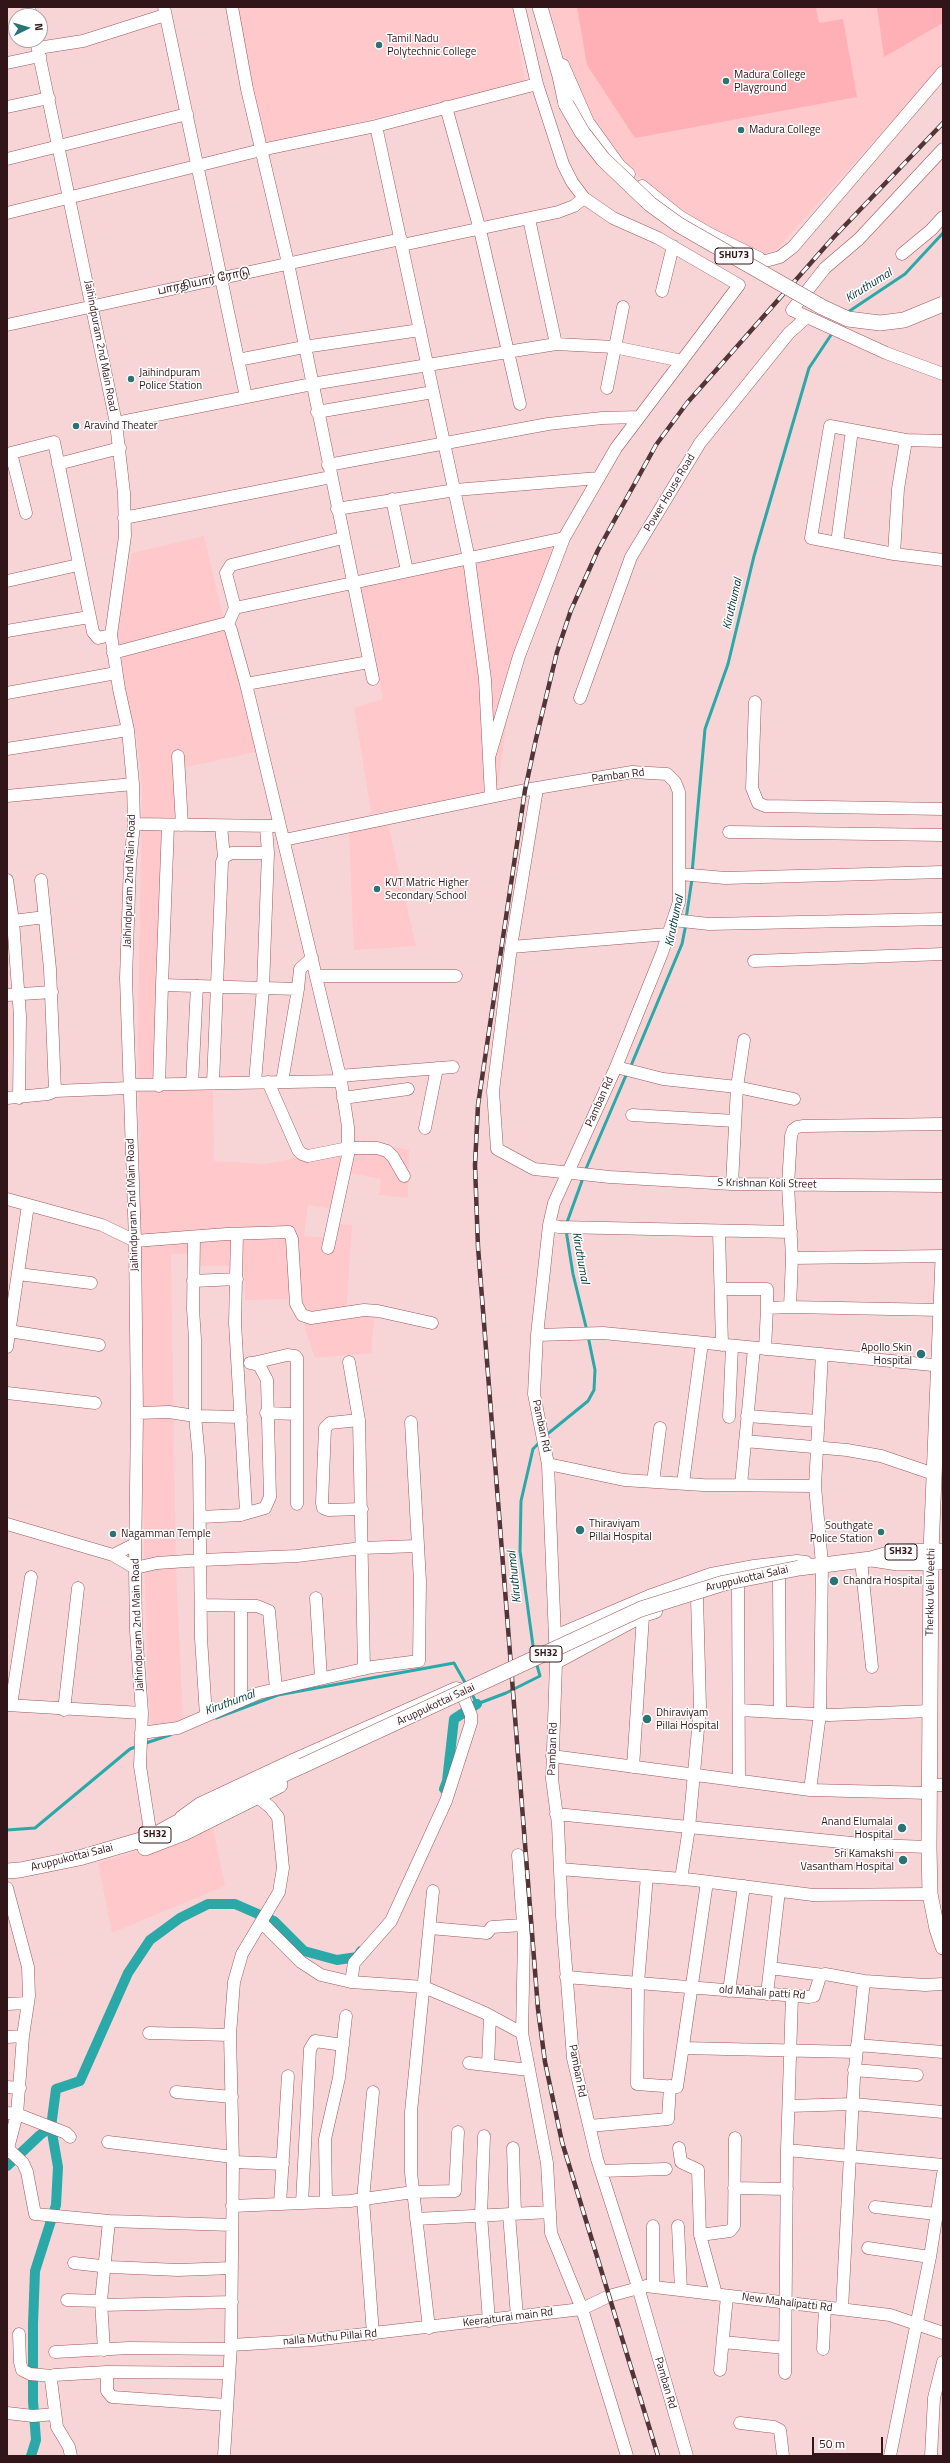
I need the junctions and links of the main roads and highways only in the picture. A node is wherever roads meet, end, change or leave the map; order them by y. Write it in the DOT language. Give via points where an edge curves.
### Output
graph roads {
  1 [pos="529,7"];
  2 [pos="540,7"];
  3 [pos="565,101"];
  4 [pos="943,304"];
  5 [pos="943,1260"];
  6 [pos="941,1366"];
  7 [pos="937,1557"];
  8 [pos="302,1766"];
  9 [pos="934,1788"];
  10 [pos="14,1870"];
  11 [pos="943,1946"];
  1 -- 3 [label="main road, SHU73" via="553,80"];
  2 -- 3 [label="main road, SHU73"];
  3 -- 4 [label="main road, SHU73, bridge" via="582,132 603,159 650,204 679,225 822,307 864,323 886,323 904,320"];
  5 -- 6 [label="main road, Therkku Veli Veethi"];
  6 -- 7 [label="main road, Therkku Veli Veethi" via="934,1474"];
  7 -- 8 [label="main road, Aruppukottai Salai / SH32, bridge" via="898,1563 866,1560 810,1566 724,1583 641,1609"];
  7 -- 9 [label="main road, Therkku Veli Veethi" via="930,1711"];
  8 -- 10 [label="main road, Aruppukottai Salai / SH32" via="176,1823 151,1837 79,1858"];
  8 -- 10 [label="main road" via="283,1784 259,1798 152,1847 77,1867"];
  9 -- 11 [label="main road, Therkku Veli Veethi" via="929,1847 930,1894"];
}
